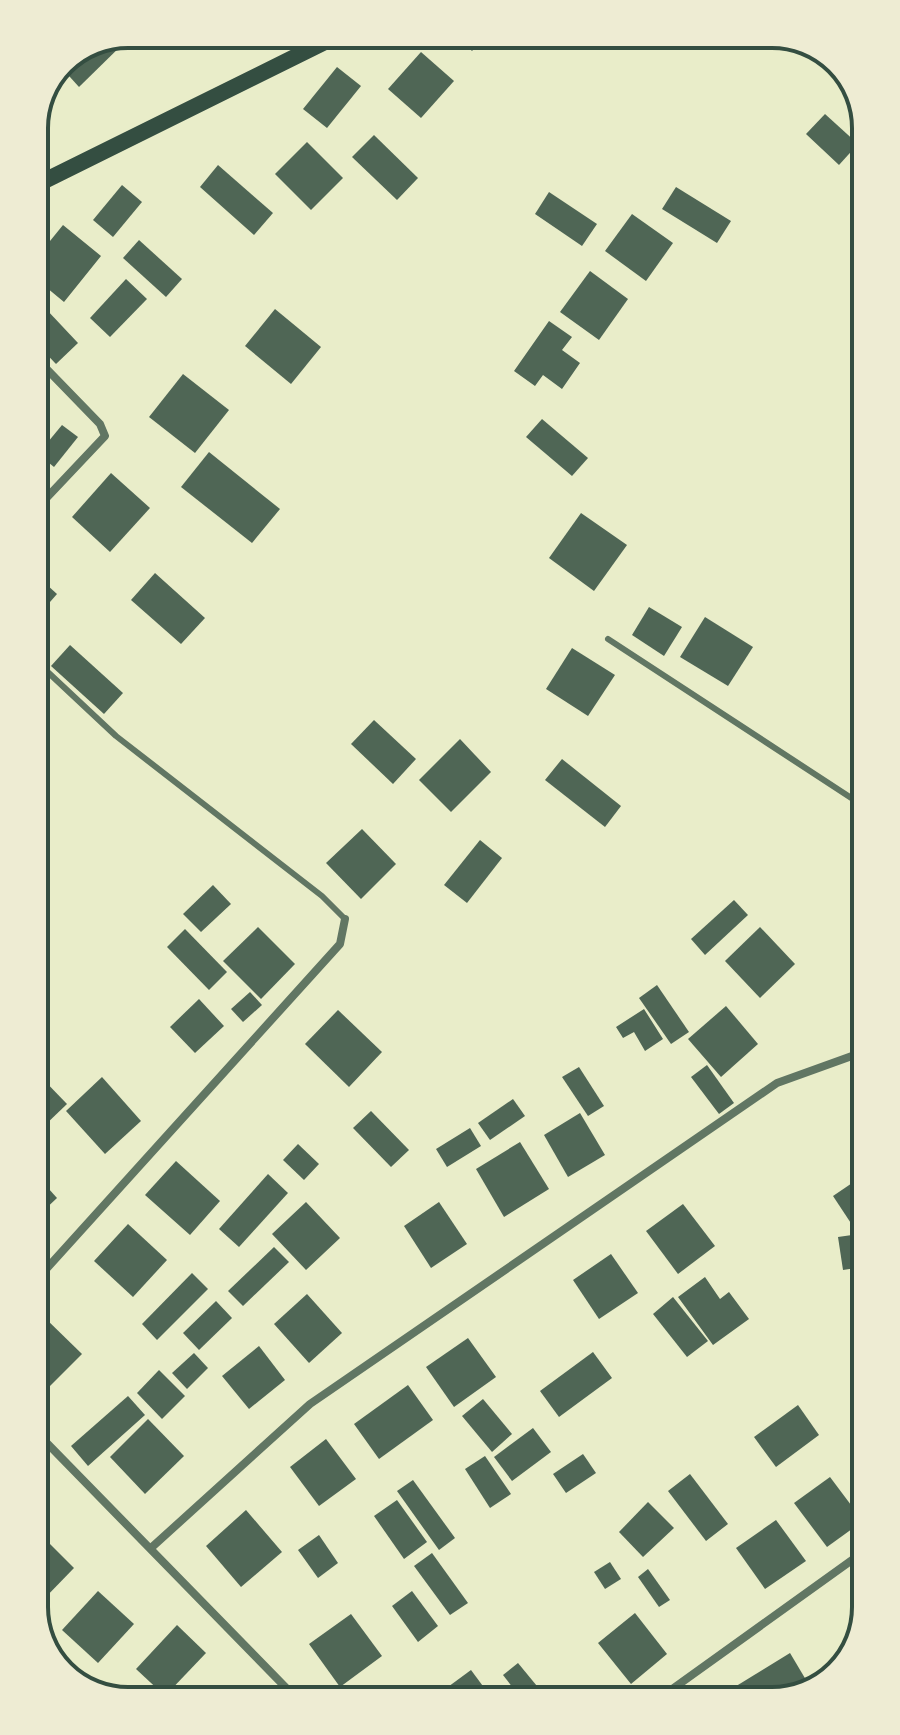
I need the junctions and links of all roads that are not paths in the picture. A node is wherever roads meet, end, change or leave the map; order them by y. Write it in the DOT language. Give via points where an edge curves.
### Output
graph roads {
  1 [pos="313,48"];
  2 [pos="48,179"];
  3 [pos="48,370"];
  4 [pos="48,496"];
  5 [pos="608,639"];
  6 [pos="48,672"];
  7 [pos="852,798"];
  8 [pos="345,919"];
  9 [pos="852,1056"];
  10 [pos="48,1267"];
  11 [pos="48,1444"];
  12 [pos="151,1548"];
  13 [pos="852,1560"];
  14 [pos="285,1687"];
  15 [pos="675,1687"];
  1 -- 2 [label="main road"];
  3 -- 4 [label="street" via="100,424 105,436"];
  5 -- 7 [label="lane"];
  6 -- 8 [label="lane" via="116,736"];
  8 -- 10 [label="street" via="340,944"];
  9 -- 12 [label="street" via="777,1083 310,1404"];
  11 -- 12 [label="street"];
  12 -- 14 [label="street"];
  13 -- 15 [label="street"];
}
